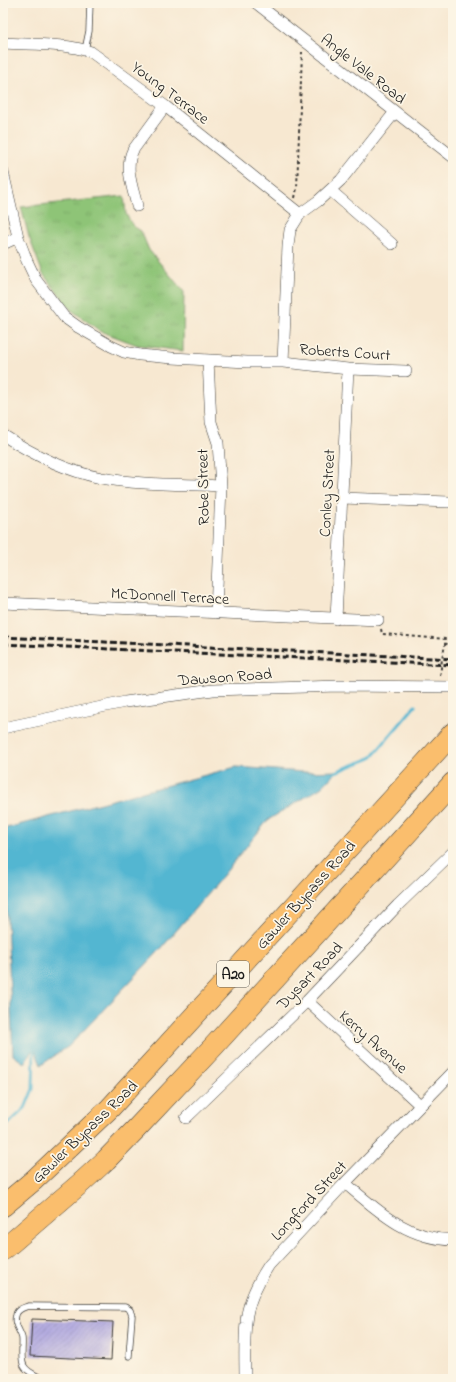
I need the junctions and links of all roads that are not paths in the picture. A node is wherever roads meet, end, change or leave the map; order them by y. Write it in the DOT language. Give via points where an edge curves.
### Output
graph roads {
  1 [pos="90,3"];
  2 [pos="256,3"];
  3 [pos="3,43"];
  4 [pos="85,50"];
  5 [pos="165,106"];
  6 [pos="395,112"];
  7 [pos="453,157"];
  8 [pos="3,172"];
  9 [pos="330,190"];
  10 [pos="137,206"];
  11 [pos="300,214"];
  12 [pos="18,237"];
  13 [pos="3,244"];
  14 [pos="392,244"];
  15 [pos="208,360"];
  16 [pos="283,362"];
  17 [pos="348,369"];
  18 [pos="406,371"];
  19 [pos="3,435"];
  20 [pos="221,486"];
  21 [pos="342,498"];
  22 [pos="449,502"];
  23 [pos="3,603"];
  24 [pos="216,613"];
  25 [pos="336,619"];
  26 [pos="378,620"];
  27 [pos="453,687"];
  28 [pos="3,728"];
  29 [pos="453,733"];
  30 [pos="453,783"];
  31 [pos="453,852"];
  32 [pos="307,1001"];
  33 [pos="453,1072"];
  34 [pos="420,1105"];
  35 [pos="186,1118"];
  36 [pos="345,1183"];
  37 [pos="3,1206"];
  38 [pos="453,1240"];
  39 [pos="3,1250"];
  40 [pos="129,1356"];
  41 [pos="42,1379"];
  42 [pos="245,1379"];
  1 -- 4 [label="lane"];
  2 -- 6 [label="street, Angle Vale Road"];
  3 -- 4 [label="street, Young Terrace"];
  4 -- 5 [label="street, Young Terrace"];
  5 -- 10 [label="street" via="130,156 129,172"];
  5 -- 11 [label="street, Young Terrace"];
  6 -- 7 [label="street, Angle Vale Road"];
  6 -- 9 [label="street" via="341,180"];
  8 -- 12 [label="street, Roberts Court"];
  9 -- 11 [label="street"];
  9 -- 14 [label="street"];
  11 -- 16 [label="street" via="290,230 288,246"];
  12 -- 13 [label="street"];
  12 -- 15 [label="street, Roberts Court" via="36,280 64,317 78,327 124,352"];
  15 -- 16 [label="street, Roberts Court"];
  15 -- 20 [label="street, Robe Street" via="211,422 218,443"];
  16 -- 17 [label="street, Roberts Court"];
  17 -- 18 [label="street, Roberts Court"];
  17 -- 21 [label="street, Conley Street"];
  19 -- 20 [label="street" via="44,458 100,478"];
  20 -- 24 [label="street, Robe Street"];
  21 -- 22 [label="street"];
  21 -- 25 [label="street, Conley Street"];
  23 -- 24 [label="street, McDonnell Terrace"];
  24 -- 25 [label="street, McDonnell Terrace"];
  25 -- 26 [label="street, McDonnell Terrace"];
  27 -- 28 [label="street, Dawson Road" via="339,686 213,690 125,702"];
  29 -- 37 [label="highway, Gawler Bypass Road / A20" via="110,1108"];
  30 -- 39 [label="highway, Gawler Bypass Road / A20" via="116,1150"];
  31 -- 32 [label="street, Dysart Road" via="398,905"];
  32 -- 34 [label="street, Kerry Avenue"];
  32 -- 35 [label="street, Dysart Road"];
  33 -- 34 [label="street, Longford Street"];
  34 -- 36 [label="street, Longford Street"];
  36 -- 38 [label="street" via="385,1216 406,1229 442,1240"];
  36 -- 42 [label="street, Longford Street" via="269,1265 260,1279 246,1321"];
  40 -- 41 [label="lane" via="132,1316 130,1310 125,1307 28,1306 16,1314 15,1323 22,1338 25,1368"];
}
